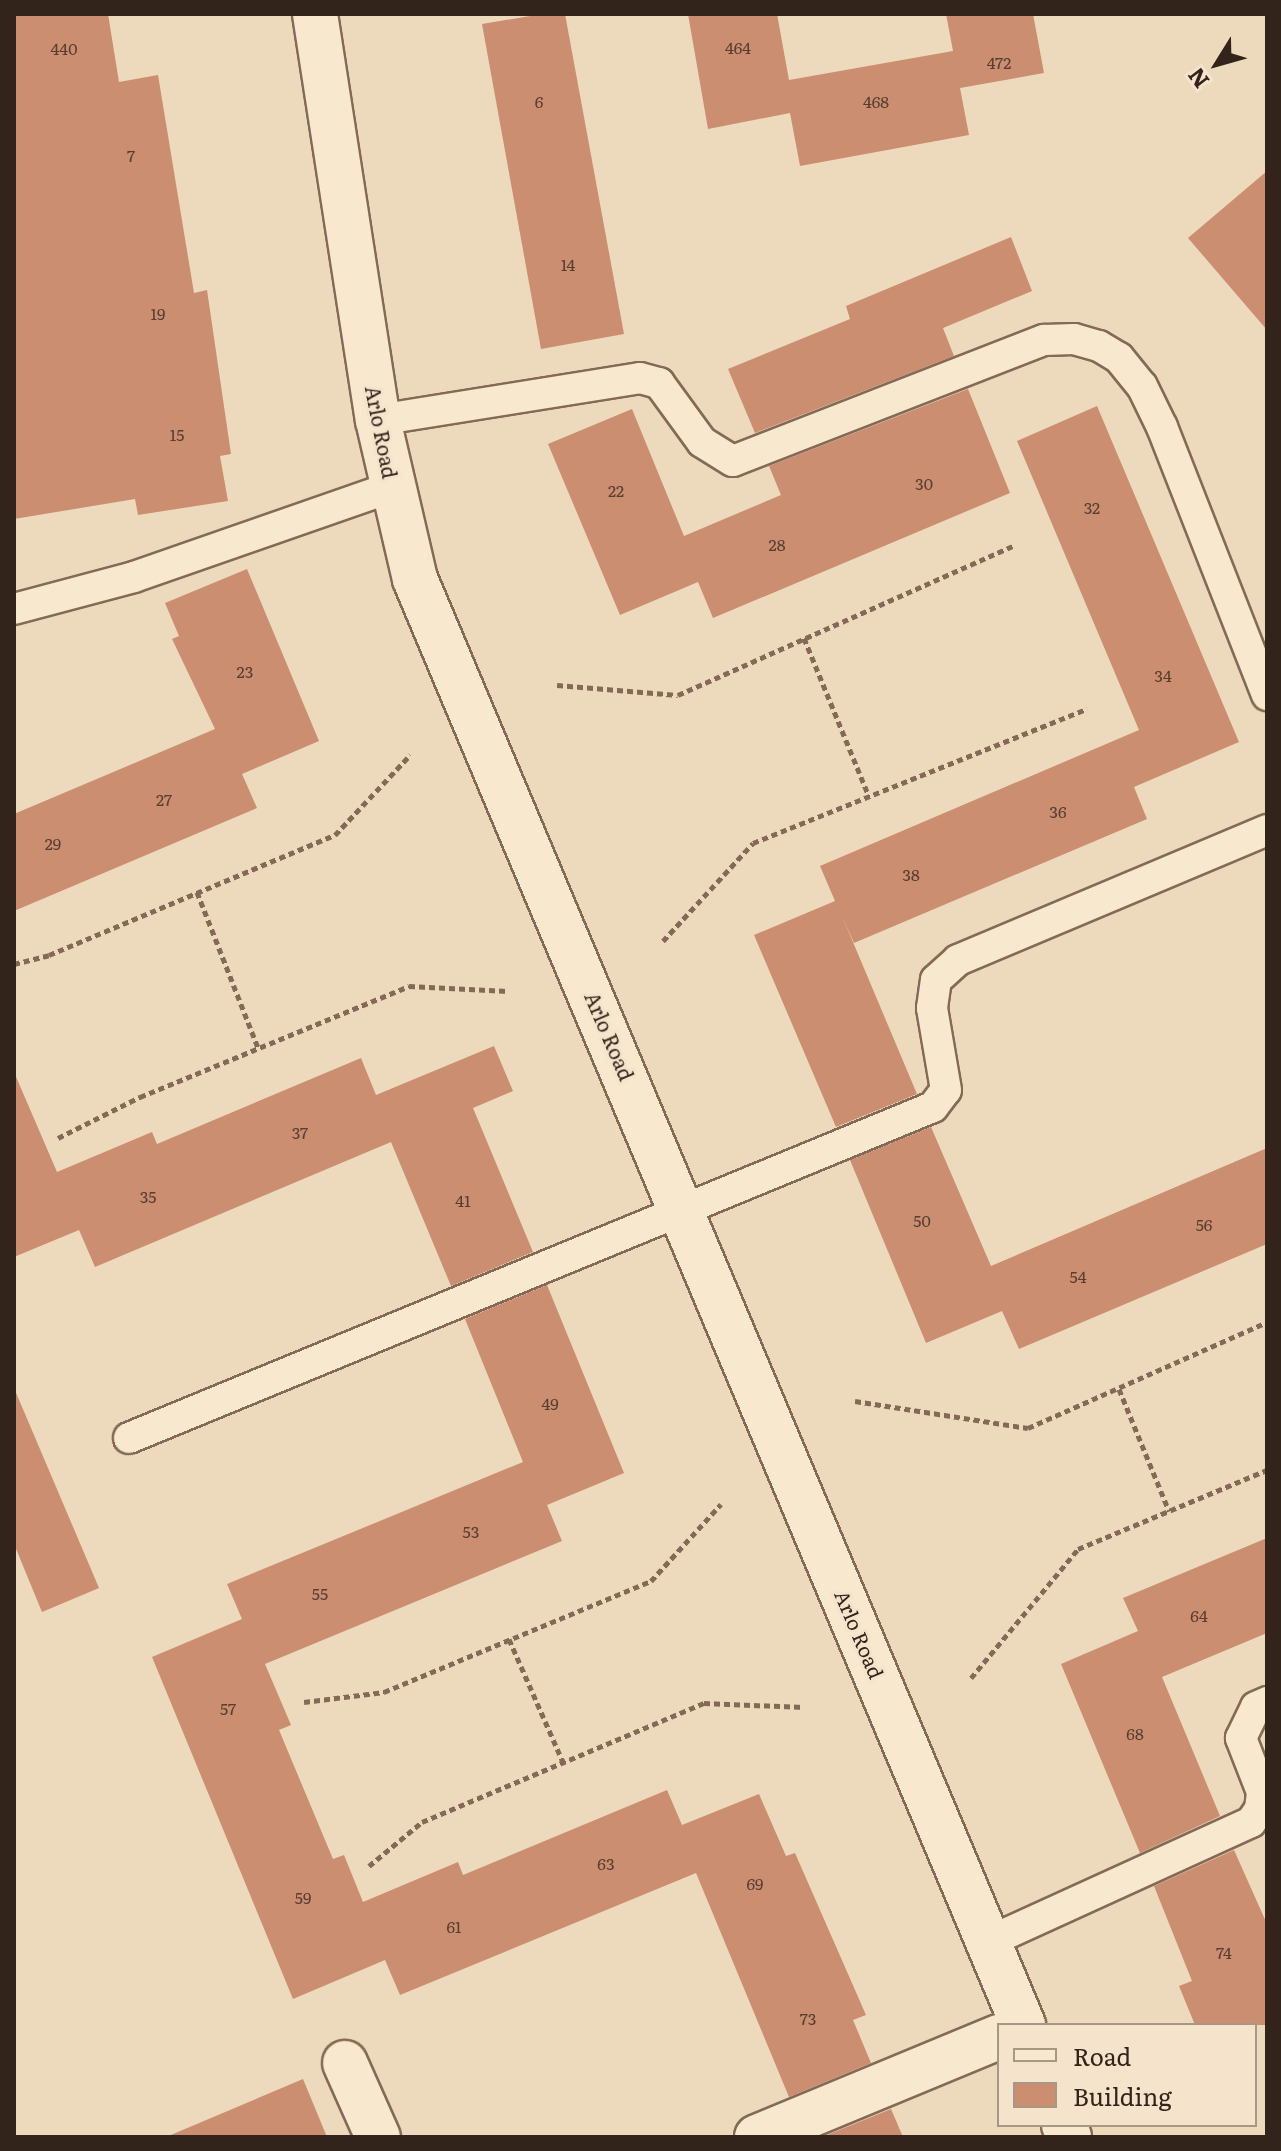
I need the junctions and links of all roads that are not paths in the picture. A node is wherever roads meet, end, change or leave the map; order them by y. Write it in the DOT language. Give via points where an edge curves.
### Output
graph roads {
  1 [pos="315,14"];
  2 [pos="378,420"];
  3 [pos="393,487"];
  4 [pos="14,609"];
  5 [pos="1267,695"];
  6 [pos="1267,830"];
  7 [pos="683,1207"];
  8 [pos="129,1438"];
  9 [pos="1267,1702"];
  10 [pos="988,1942"];
  11 [pos="1022,2023"];
  12 [pos="997,2038"];
  13 [pos="345,2063"];
  14 [pos="378,2137"];
  15 [pos="757,2137"];
  1 -- 2 [label="street, Arlo Road"];
  2 -- 3 [label="street, Arlo Road"];
  2 -- 5 [label="lane" via="640,378 659,383 702,442 733,461 1044,340 1074,339 1099,346 1119,358 1156,414"];
  3 -- 4 [label="lane" via="134,577"];
  3 -- 7 [label="street, Arlo Road" via="415,579"];
  6 -- 7 [label="lane" via="958,960 936,980 932,1008 946,1090 933,1107"];
  7 -- 8 [label="lane"];
  7 -- 10 [label="street, Arlo Road"];
  9 -- 10 [label="lane" via="1256,1707 1241,1738 1262,1792 1251,1822 1233,1835"];
  10 -- 11 [label="street, Arlo Road"];
  12 -- 15 [label="street"];
  13 -- 14 [label="street"];
}
